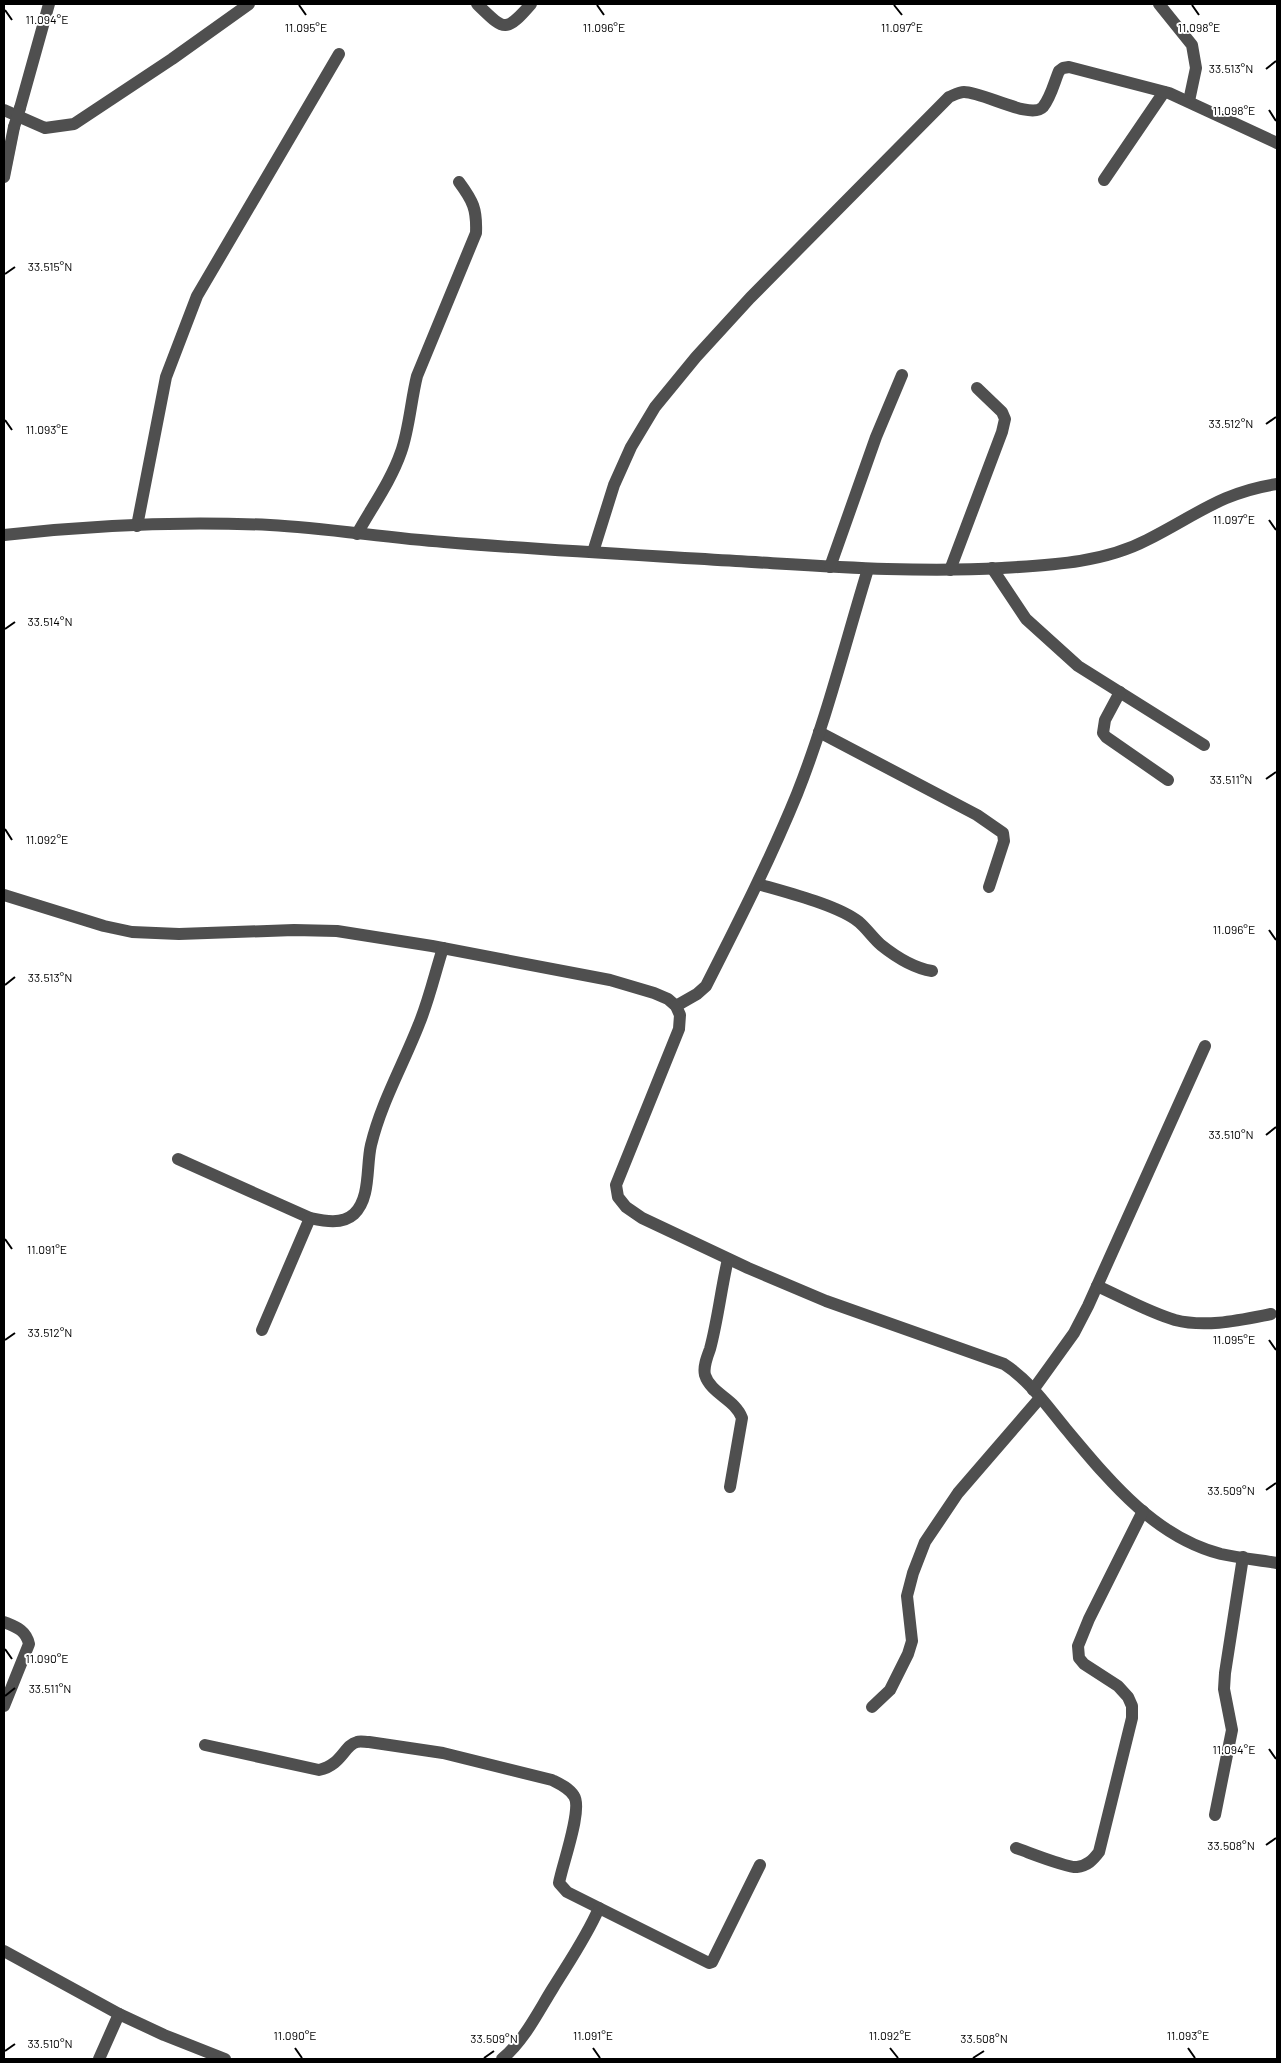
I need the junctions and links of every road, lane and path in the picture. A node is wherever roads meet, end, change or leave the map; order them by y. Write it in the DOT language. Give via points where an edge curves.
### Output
graph roads {
  1 [pos="49,4"];
  2 [pos="250,4"];
  3 [pos="477,4"];
  4 [pos="531,4"];
  5 [pos="1159,4"];
  6 [pos="339,54"];
  7 [pos="1164,92"];
  8 [pos="1189,101"];
  9 [pos="4,110"];
  10 [pos="1277,142"];
  11 [pos="4,177"];
  12 [pos="1104,180"];
  13 [pos="459,182"];
  14 [pos="902,375"];
  15 [pos="977,388"];
  16 [pos="1277,484"];
  17 [pos="137,526"];
  18 [pos="356,534"];
  19 [pos="4,535"];
  20 [pos="594,552"];
  21 [pos="830,567"];
  22 [pos="992,568"];
  23 [pos="868,569"];
  24 [pos="950,570"];
  25 [pos="1120,692"];
  26 [pos="819,732"];
  27 [pos="1204,746"];
  28 [pos="1168,780"];
  29 [pos="758,884"];
  30 [pos="989,887"];
  31 [pos="4,895"];
  32 [pos="443,948"];
  33 [pos="932,971"];
  34 [pos="676,1006"];
  35 [pos="1205,1046"];
  36 [pos="178,1159"];
  37 [pos="310,1218"];
  38 [pos="728,1259"];
  39 [pos="1097,1286"];
  40 [pos="1271,1314"];
  41 [pos="262,1330"];
  42 [pos="1037,1394"];
  43 [pos="730,1488"];
  44 [pos="1143,1511"];
  45 [pos="1243,1557"];
  46 [pos="1277,1562"];
  47 [pos="4,1622"];
  48 [pos="4,1706"];
  49 [pos="872,1707"];
  50 [pos="205,1745"];
  51 [pos="1215,1815"];
  52 [pos="1016,1848"];
  53 [pos="760,1866"];
  54 [pos="599,1908"];
  55 [pos="4,1951"];
  56 [pos="119,2014"];
  57 [pos="99,2059"];
  58 [pos="225,2059"];
  59 [pos="502,2059"];
  1 -- 11 [label="street, bridge" via="14,127"];
  2 -- 9 [label="street" via="74,124 45,128"];
  3 -- 4 [label="street" via="504,26 517,20"];
  5 -- 8 [label="street" via="1192,45 1196,68"];
  6 -- 17 [label="street" via="197,296 166,377"];
  7 -- 8 [label="street"];
  7 -- 12 [label="street"];
  7 -- 20 [label="street" via="1069,67 1059,71 1048,100 1036,112 979,94 962,92 949,97 750,298 655,407 631,447 614,485"];
  8 -- 10 [label="street"];
  13 -- 18 [label="street" via="471,198 477,214 476,232 417,376 402,452"];
  14 -- 21 [label="street" via="876,437"];
  15 -- 24 [label="street" via="1002,412 1005,420"];
  16 -- 22 [label="street" via="1226,497 1146,541 1113,553 1072,562"];
  17 -- 18 [label="street" via="228,523"];
  17 -- 19 [label="street"];
  18 -- 20 [label="street"];
  20 -- 21 [label="street"];
  21 -- 23 [label="street"];
  22 -- 24 [label="street"];
  22 -- 25 [label="street" via="1014,604 1036,629 1078,666"];
  23 -- 24 [label="street"];
  23 -- 26 [label="street"];
  25 -- 27 [label="street"];
  25 -- 28 [label="street" via="1105,720 1103,732"];
  26 -- 29 [label="street"];
  26 -- 30 [label="street" via="977,815 1003,833 1004,840"];
  29 -- 33 [label="street" via="842,912 859,922 900,958 920,969"];
  29 -- 34 [label="street" via="706,986"];
  31 -- 32 [label="street" via="132,932 337,931"];
  32 -- 34 [label="street" via="610,980 654,993"];
  32 -- 37 [label="street" via="420,1022 374,1136 360,1206 343,1220 330,1222"];
  34 -- 38 [label="street" via="680,1015 679,1029 620,1171 616,1185 618,1196 626,1207 642,1218"];
  35 -- 39 [label="street"];
  36 -- 37 [label="street"];
  37 -- 41 [label="street"];
  38 -- 42 [label="street" via="826,1301 992,1358 1020,1374"];
  38 -- 43 [label="street" via="715,1331 704,1369 715,1390 737,1408 742,1418"];
  39 -- 40 [label="street" via="1185,1322 1233,1322"];
  39 -- 42 [label="street" via="1074,1333"];
  42 -- 44 [label="street" via="1093,1461"];
  42 -- 49 [label="street" via="958,1493 925,1542 907,1596 912,1641 908,1654 890,1690"];
  44 -- 45 [label="street" via="1167,1530 1190,1541 1220,1554"];
  44 -- 52 [label="street" via="1078,1646 1079,1658 1084,1664 1118,1686 1132,1706 1132,1718 1099,1852 1085,1865 1074,1868"];
  45 -- 46 [label="street"];
  45 -- 51 [label="street" via="1225,1673 1224,1689 1232,1730"];
  47 -- 48 [label="street" via="21,1629 29,1644"];
  50 -- 54 [label="street" via="319,1770 336,1764 352,1744 369,1742 443,1753 552,1780 575,1796 577,1804 559,1883 567,1892"];
  53 -- 54 [label="street" via="712,1962"];
  54 -- 59 [label="street" via="514,2050"];
  55 -- 56 [label="street"];
  56 -- 57 [label="street"];
  56 -- 58 [label="street"];
}
